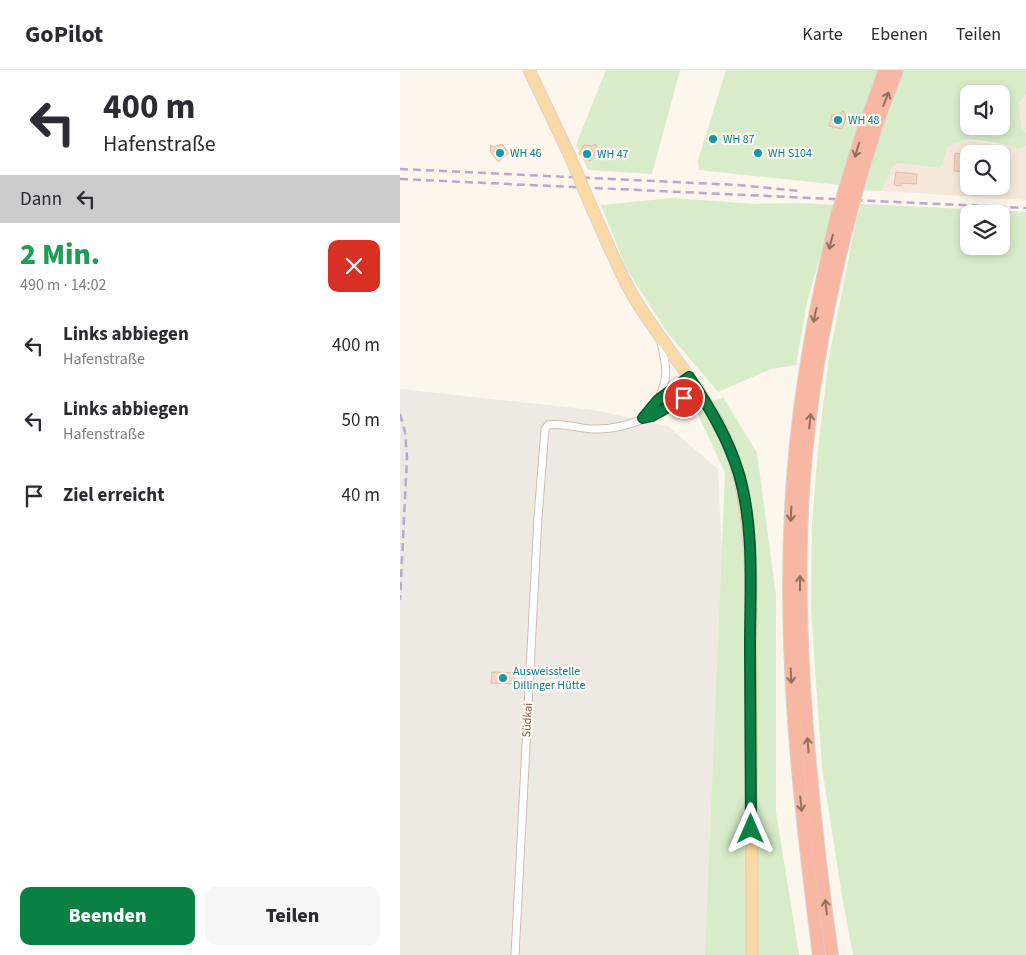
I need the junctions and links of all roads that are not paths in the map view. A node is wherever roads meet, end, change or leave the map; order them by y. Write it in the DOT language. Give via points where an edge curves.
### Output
graph roads {
  1 [pos="529,70"];
  2 [pos="879,70"];
  3 [pos="885,70"];
  4 [pos="897,70"];
  5 [pos="877,91"];
  6 [pos="855,177"];
  7 [pos="843,218"];
  8 [pos="660,337"];
  9 [pos="689,377"];
  10 [pos="698,390"];
  11 [pos="658,400"];
  12 [pos="643,418"];
  13 [pos="515,955"];
  14 [pos="752,955"];
  15 [pos="819,955"];
  16 [pos="832,955"];
  1 -- 8 [label="main road, bridge" via="630,291"];
  2 -- 5 [label="highway"];
  3 -- 5 [label="highway"];
  6 -- 4 [label="highway, one-way"];
  5 -- 6 [label="highway, one-way"];
  6 -- 7 [label="highway, bridge"];
  7 -- 15 [label="highway, one-way" via="814,323 799,414 788,579 796,756"];
  16 -- 7 [label="highway, one-way" via="808,733 801,626 802,519 817,369"];
  8 -- 9 [label="main road"];
  8 -- 11 [label="street" via="667,370"];
  9 -- 10 [label="main road"];
  9 -- 11 [label="street"];
  10 -- 12 [label="street"];
  10 -- 14 [label="main road" via="719,426 739,474 750,544"];
  11 -- 12 [label="street"];
  12 -- 13 [label="street, Südkai" via="610,429 550,424 546,426 543,437"];
}
